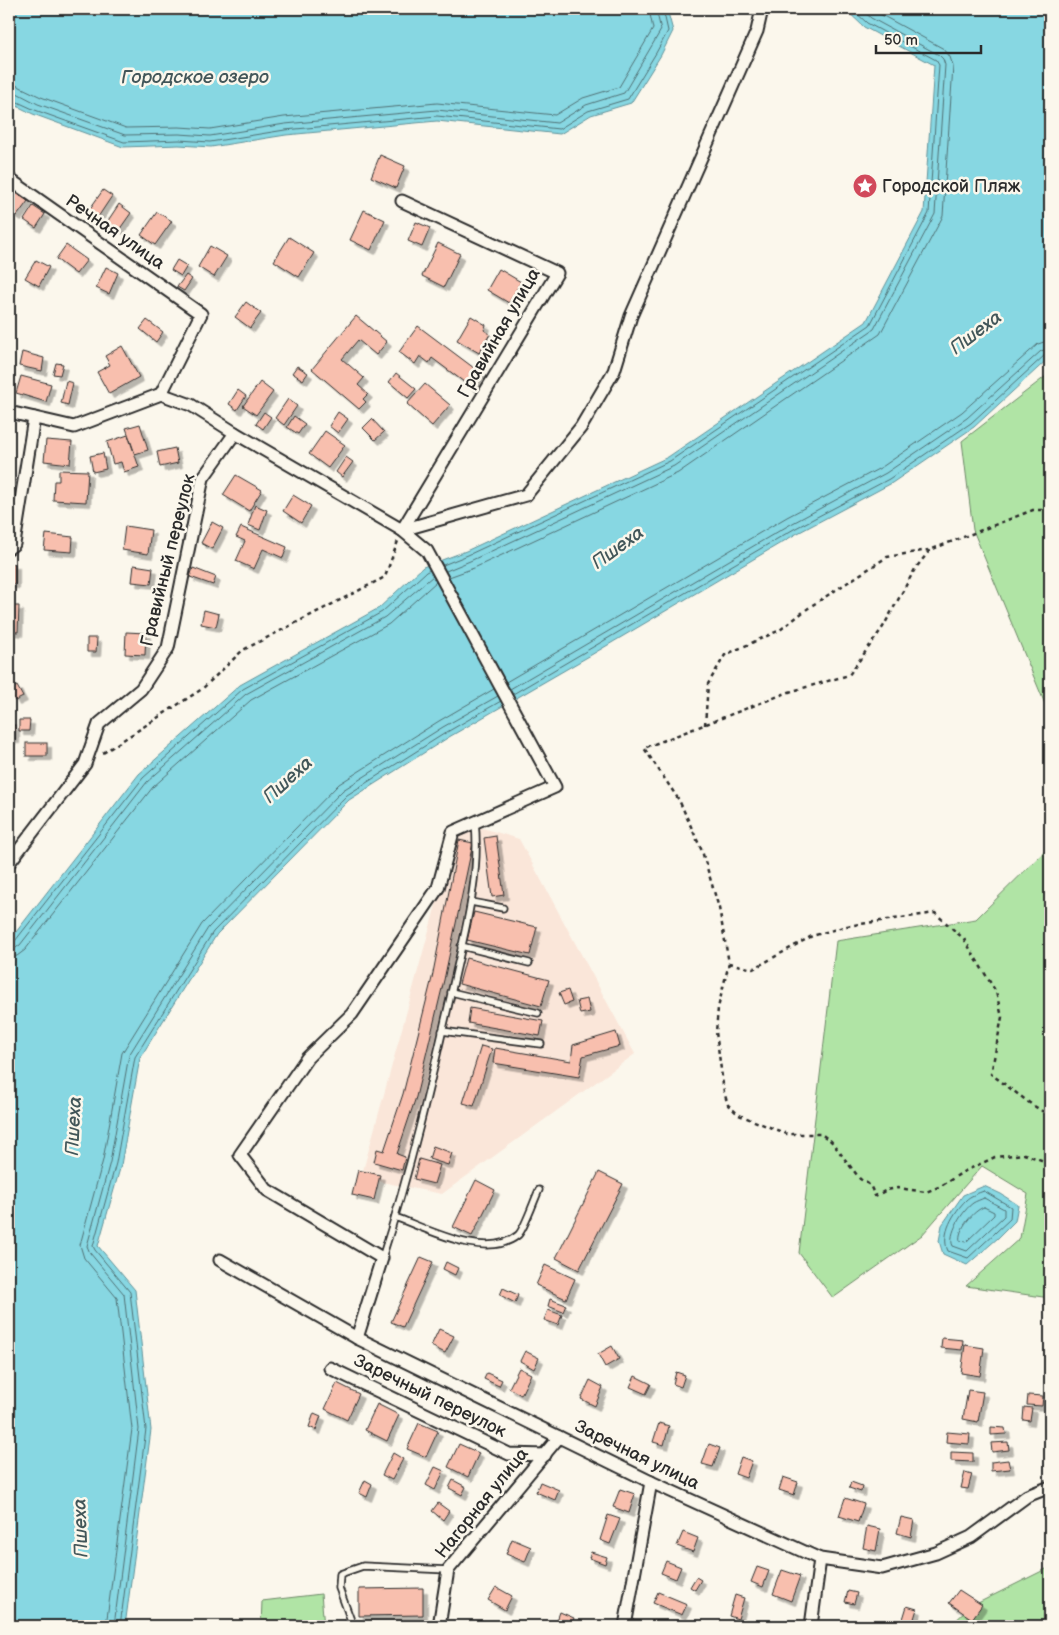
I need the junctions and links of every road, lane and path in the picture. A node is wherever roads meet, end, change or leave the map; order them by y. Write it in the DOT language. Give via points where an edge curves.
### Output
graph roads {
  1 [pos="762,9"];
  2 [pos="9,179"];
  3 [pos="402,200"];
  4 [pos="161,394"];
  5 [pos="9,412"];
  6 [pos="34,418"];
  7 [pos="234,433"];
  8 [pos="1050,510"];
  9 [pos="402,530"];
  10 [pos="9,548"];
  11 [pos="930,550"];
  12 [pos="705,724"];
  13 [pos="85,764"];
  14 [pos="475,821"];
  15 [pos="9,863"];
  16 [pos="471,902"];
  17 [pos="503,908"];
  18 [pos="461,946"];
  19 [pos="529,963"];
  20 [pos="729,963"];
  21 [pos="451,992"];
  22 [pos="538,1013"];
  23 [pos="442,1031"];
  24 [pos="541,1044"];
  25 [pos="1050,1116"];
  26 [pos="1050,1164"];
  27 [pos="539,1190"];
  28 [pos="395,1217"];
  29 [pos="382,1258"];
  30 [pos="220,1260"];
  31 [pos="357,1338"];
  32 [pos="330,1368"];
  33 [pos="559,1437"];
  34 [pos="545,1454"];
  35 [pos="651,1482"];
  36 [pos="1050,1487"];
  37 [pos="820,1559"];
  38 [pos="448,1570"];
  39 [pos="352,1626"];
  40 [pos="439,1626"];
  41 [pos="625,1626"];
  42 [pos="811,1626"];
  1 -- 9 [label="street" via="757,31 631,316 614,371 581,427 526,495"];
  2 -- 4 [label="street, Речная улица" via="201,314"];
  3 -- 9 [label="street, Гравийная улица" via="557,273"];
  4 -- 6 [label="street" via="74,427"];
  4 -- 7 [label="street" via="191,405"];
  5 -- 6 [label="street"];
  6 -- 10 [label="street" via="14,544"];
  7 -- 9 [label="street"];
  7 -- 13 [label="street, Гравийный переулок" via="203,478 168,648 141,689 99,724"];
  8 -- 11 [label="path" via="1033,510"];
  9 -- 13 [label="path" via="385,577 242,650 202,689"];
  9 -- 14 [label="street" via="427,551 555,787"];
  11 -- 12 [label="path" via="849,675 790,692"];
  11 -- 12 [label="path" via="887,557 818,601 780,630 725,655 708,684"];
  12 -- 20 [label="path" via="644,748 678,800 702,851 719,908"];
  13 -- 15 [label="street, Гравийный переулок"];
  14 -- 16 [label="lane" via="477,847"];
  14 -- 29 [label="street" via="453,832 438,888 352,1014 307,1058 240,1155 268,1190"];
  16 -- 17 [label="lane"];
  16 -- 18 [label="lane"];
  18 -- 19 [label="lane"];
  18 -- 21 [label="lane"];
  20 -- 25 [label="path" via="753,969 812,936 847,926 935,913 964,939 996,992 1002,1017 991,1074"];
  20 -- 26 [label="path" via="716,1032 724,1092 728,1105 740,1115 787,1134 821,1134 831,1141 860,1178 870,1184 875,1196 898,1188 926,1192 995,1158 1024,1154"];
  21 -- 22 [label="lane"];
  21 -- 23 [label="lane"];
  23 -- 24 [label="lane"];
  23 -- 28 [label="lane"];
  27 -- 28 [label="lane" via="519,1234 496,1246 468,1244"];
  28 -- 29 [label="lane"];
  29 -- 31 [label="street"];
  30 -- 31 [label="street, Заречная улица"];
  31 -- 33 [label="street, Заречная улица"];
  32 -- 34 [label="street, Заречный переулок" via="509,1454"];
  33 -- 34 [label="street, Нагорная улица"];
  33 -- 35 [label="street, Заречная улица"];
  34 -- 38 [label="street, Нагорная улица"];
  35 -- 37 [label="street, Заречная улица"];
  35 -- 41 [label="street"];
  36 -- 37 [label="street, Заречная улица" via="1027,1496 971,1538 936,1553 882,1568"];
  37 -- 42 [label="street"];
  38 -- 39 [label="lane" via="363,1566 340,1574 339,1588"];
  38 -- 40 [label="street, Нагорная улица"];
}
